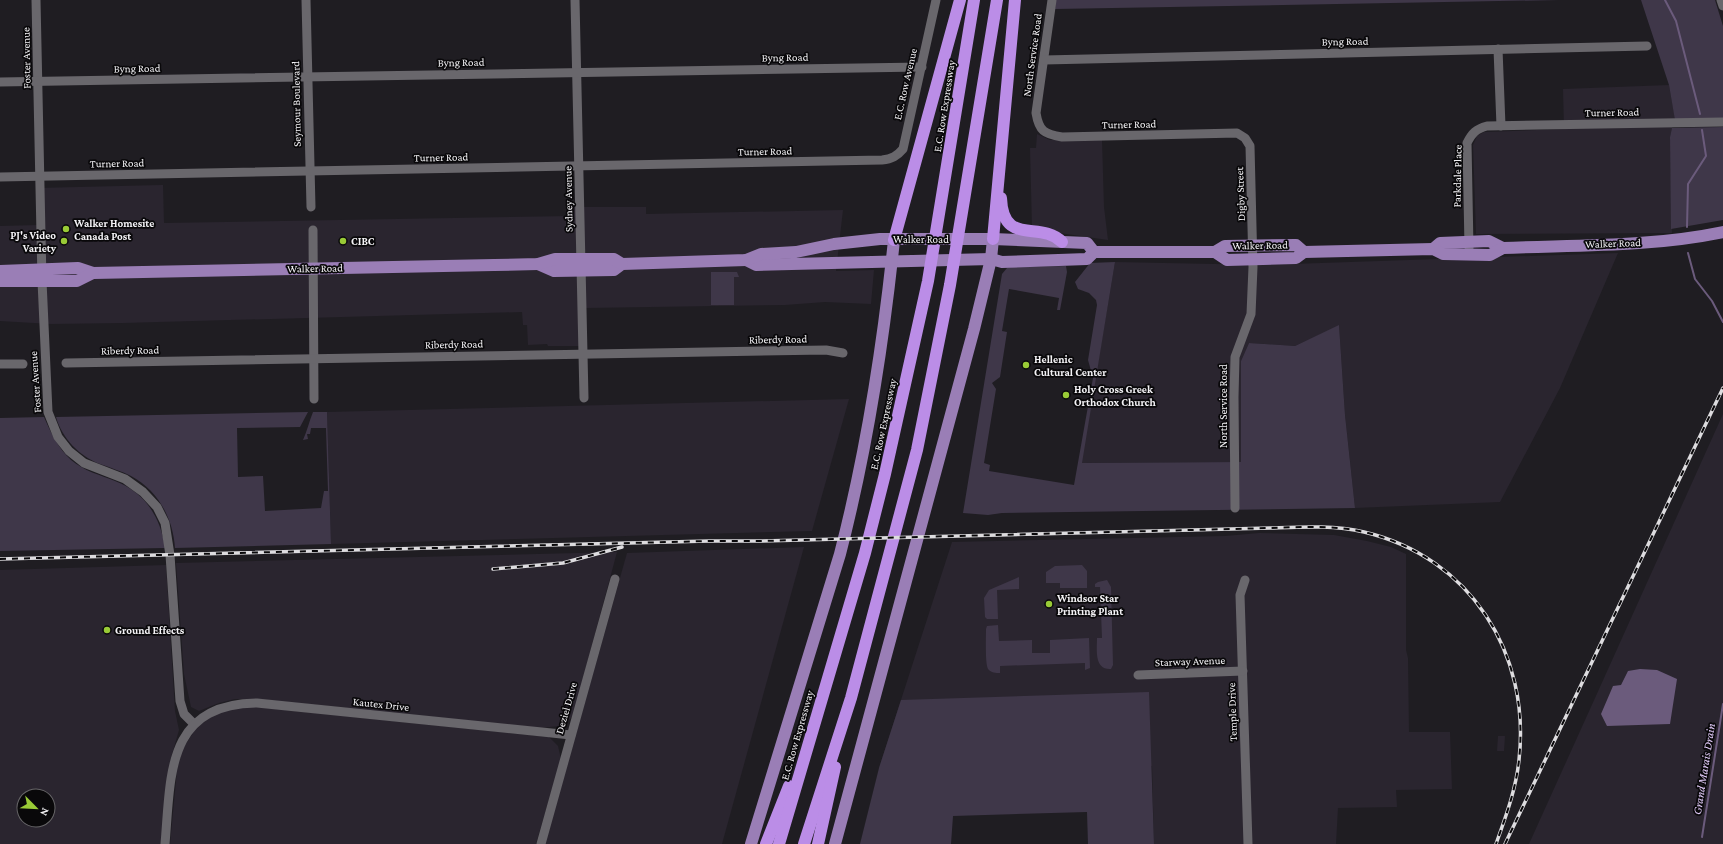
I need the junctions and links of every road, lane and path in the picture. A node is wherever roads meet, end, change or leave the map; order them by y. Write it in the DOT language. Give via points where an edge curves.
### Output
graph roads {
  1 [pos="36,0"];
  2 [pos="306,0"];
  3 [pos="575,0"];
  4 [pos="936,0"];
  5 [pos="960,0"];
  6 [pos="974,0"];
  7 [pos="998,0"];
  8 [pos="1015,0"];
  9 [pos="1052,0"];
  10 [pos="1721,0"];
  11 [pos="1723,6"];
  12 [pos="1647,46"];
  13 [pos="1498,49"];
  14 [pos="1044,60"];
  15 [pos="922,67"];
  16 [pos="577,72"];
  17 [pos="308,77"];
  18 [pos="38,81"];
  19 [pos="0,82"];
  20 [pos="1036,113"];
  21 [pos="1723,122"];
  22 [pos="1501,126"];
  23 [pos="1237,133"];
  24 [pos="882,160"];
  25 [pos="1000,160"];
  26 [pos="579,166"];
  27 [pos="310,171"];
  28 [pos="40,176"];
  29 [pos="0,177"];
  30 [pos="311,207"];
  31 [pos="313,230"];
  32 [pos="1723,232"];
  33 [pos="993,239"];
  34 [pos="894,240"];
  35 [pos="1062,242"];
  36 [pos="1253,246"];
  37 [pos="1469,248"];
  38 [pos="1094,252"];
  39 [pos="1215,252"];
  40 [pos="1304,252"];
  41 [pos="991,259"];
  42 [pos="746,260"];
  43 [pos="1254,260"];
  44 [pos="892,262"];
  45 [pos="581,264"];
  46 [pos="313,268"];
  47 [pos="42,269"];
  48 [pos="0,271"];
  49 [pos="92,273"];
  50 [pos="0,280"];
  51 [pos="42,282"];
  52 [pos="842,353"];
  53 [pos="582,354"];
  54 [pos="314,358"];
  55 [pos="66,363"];
  56 [pos="0,364"];
  57 [pos="23,364"];
  58 [pos="584,398"];
  59 [pos="314,399"];
  60 [pos="1235,508"];
  61 [pos="616,579"];
  62 [pos="1245,580"];
  63 [pos="1242,671"];
  64 [pos="1138,675"];
  65 [pos="851,698"];
  66 [pos="815,720"];
  67 [pos="194,724"];
  68 [pos="571,735"];
  69 [pos="165,844"];
  70 [pos="541,844"];
  71 [pos="751,844"];
  72 [pos="766,844"];
  73 [pos="779,844"];
  74 [pos="804,844"];
  75 [pos="818,844"];
  76 [pos="836,844"];
  77 [pos="1248,844"];
  1 -- 18 [label="street, Foster Avenue"];
  2 -- 17 [label="street, Seymour Boulevard"];
  3 -- 16 [label="street, Sydney Avenue"];
  4 -- 15 [label="street, E.C. Row Avenue"];
  5 -- 34 [label="highway"];
  6 -- 66 [label="highway, E.C. Row Expressway" via="928,281 874,519"];
  7 -- 65 [label="highway" via="950,285 917,450"];
  8 -- 25 [label="highway"];
  9 -- 14 [label="street, North Service Road"];
  10 -- 11 [label="street"];
  12 -- 13 [label="street, Byng Road"];
  13 -- 14 [label="street, Byng Road"];
  13 -- 22 [label="street"];
  14 -- 20 [label="street, North Service Road"];
  15 -- 16 [label="street, Byng Road"];
  15 -- 24 [label="street, E.C. Row Avenue" via="903,148 892,159"];
  16 -- 17 [label="street, Byng Road"];
  16 -- 26 [label="street, Sydney Avenue"];
  17 -- 18 [label="street, Byng Road"];
  17 -- 27 [label="street, Seymour Boulevard"];
  18 -- 19 [label="street, Byng Road"];
  18 -- 28 [label="street, Foster Avenue"];
  20 -- 23 [label="street, Turner Road" via="1038,125 1043,132 1062,137"];
  21 -- 22 [label="street, Turner Road"];
  22 -- 37 [label="street, Parkdale Place" via="1478,128 1471,134 1467,143"];
  23 -- 36 [label="street, Digby Street" via="1245,138 1250,146"];
  24 -- 26 [label="street, Turner Road"];
  25 -- 33 [label="highway"];
  25 -- 35 [label="highway" via="1002,206 1006,221 1013,227 1056,236"];
  26 -- 27 [label="street, Turner Road"];
  26 -- 45 [label="street, Sydney Avenue"];
  27 -- 28 [label="street, Turner Road"];
  27 -- 30 [label="street, Seymour Boulevard"];
  28 -- 29 [label="street, Turner Road"];
  28 -- 47 [label="street, Foster Avenue"];
  31 -- 46 [label="street"];
  32 -- 37 [label="main road, Walker Road" via="1678,240 1503,248 1490,255"];
  33 -- 34 [label="main road, Walker Road"];
  33 -- 35 [label="main road, Walker Road"];
  33 -- 41 [label="main road"];
  34 -- 42 [label="main road, Walker Road" via="834,244 796,252 761,254"];
  34 -- 44 [label="main road"];
  35 -- 38 [label="main road, Walker Road" via="1087,243"];
  36 -- 39 [label="main road, Walker Road" via="1225,246"];
  36 -- 40 [label="main road, Walker Road" via="1296,245"];
  36 -- 43 [label="street, Digby Street"];
  37 -- 40 [label="main road, Walker Road" via="1443,254 1433,249"];
  38 -- 39 [label="main road, Walker Road"];
  38 -- 41 [label="main road, Walker Road" via="1087,259 1002,262"];
  39 -- 43 [label="main road, Walker Road" via="1227,260"];
  40 -- 43 [label="main road, Walker Road" via="1296,258"];
  41 -- 44 [label="main road, Walker Road"];
  41 -- 76 [label="main road"];
  42 -- 44 [label="main road, Walker Road" via="756,265"];
  42 -- 45 [label="main road, Walker Road" via="622,264 614,270"];
  43 -- 60 [label="street, North Service Road" via="1251,314 1235,357"];
  44 -- 71 [label="main road" via="880,357 863,458 850,515"];
  45 -- 46 [label="main road, Walker Road" via="554,270 538,264"];
  45 -- 53 [label="street, Sydney Avenue"];
  46 -- 49 [label="main road, Walker Road"];
  46 -- 54 [label="street"];
  47 -- 48 [label="main road, Walker Road"];
  47 -- 49 [label="main road, Walker Road" via="78,268"];
  47 -- 51 [label="street, Foster Avenue"];
  49 -- 51 [label="main road, Walker Road" via="77,280"];
  50 -- 51 [label="main road, Walker Road"];
  51 -- 67 [label="street, Foster Avenue" via="48,412 58,437 69,451 84,463 125,479 143,492 165,523 170,555 180,701 184,714"];
  52 -- 53 [label="street, Riberdy Road" via="826,350"];
  53 -- 54 [label="street, Riberdy Road"];
  53 -- 58 [label="street, Sydney Avenue"];
  54 -- 55 [label="street, Riberdy Road"];
  54 -- 59 [label="street"];
  56 -- 57 [label="street"];
  61 -- 68 [label="street, Deziel Drive"];
  62 -- 63 [label="street, Temple Drive" via="1240,595"];
  63 -- 64 [label="street, Starway Avenue"];
  63 -- 77 [label="street, Temple Drive"];
  65 -- 74 [label="highway"];
  65 -- 75 [label="highway"];
  66 -- 72 [label="highway"];
  66 -- 73 [label="highway, E.C. Row Expressway"];
  67 -- 68 [label="street, Kautex Drive" via="205,715 223,707 238,703 257,703"];
  67 -- 69 [label="street, Kautex Drive" via="183,738 176,755"];
  68 -- 70 [label="street, Deziel Drive"];
}
